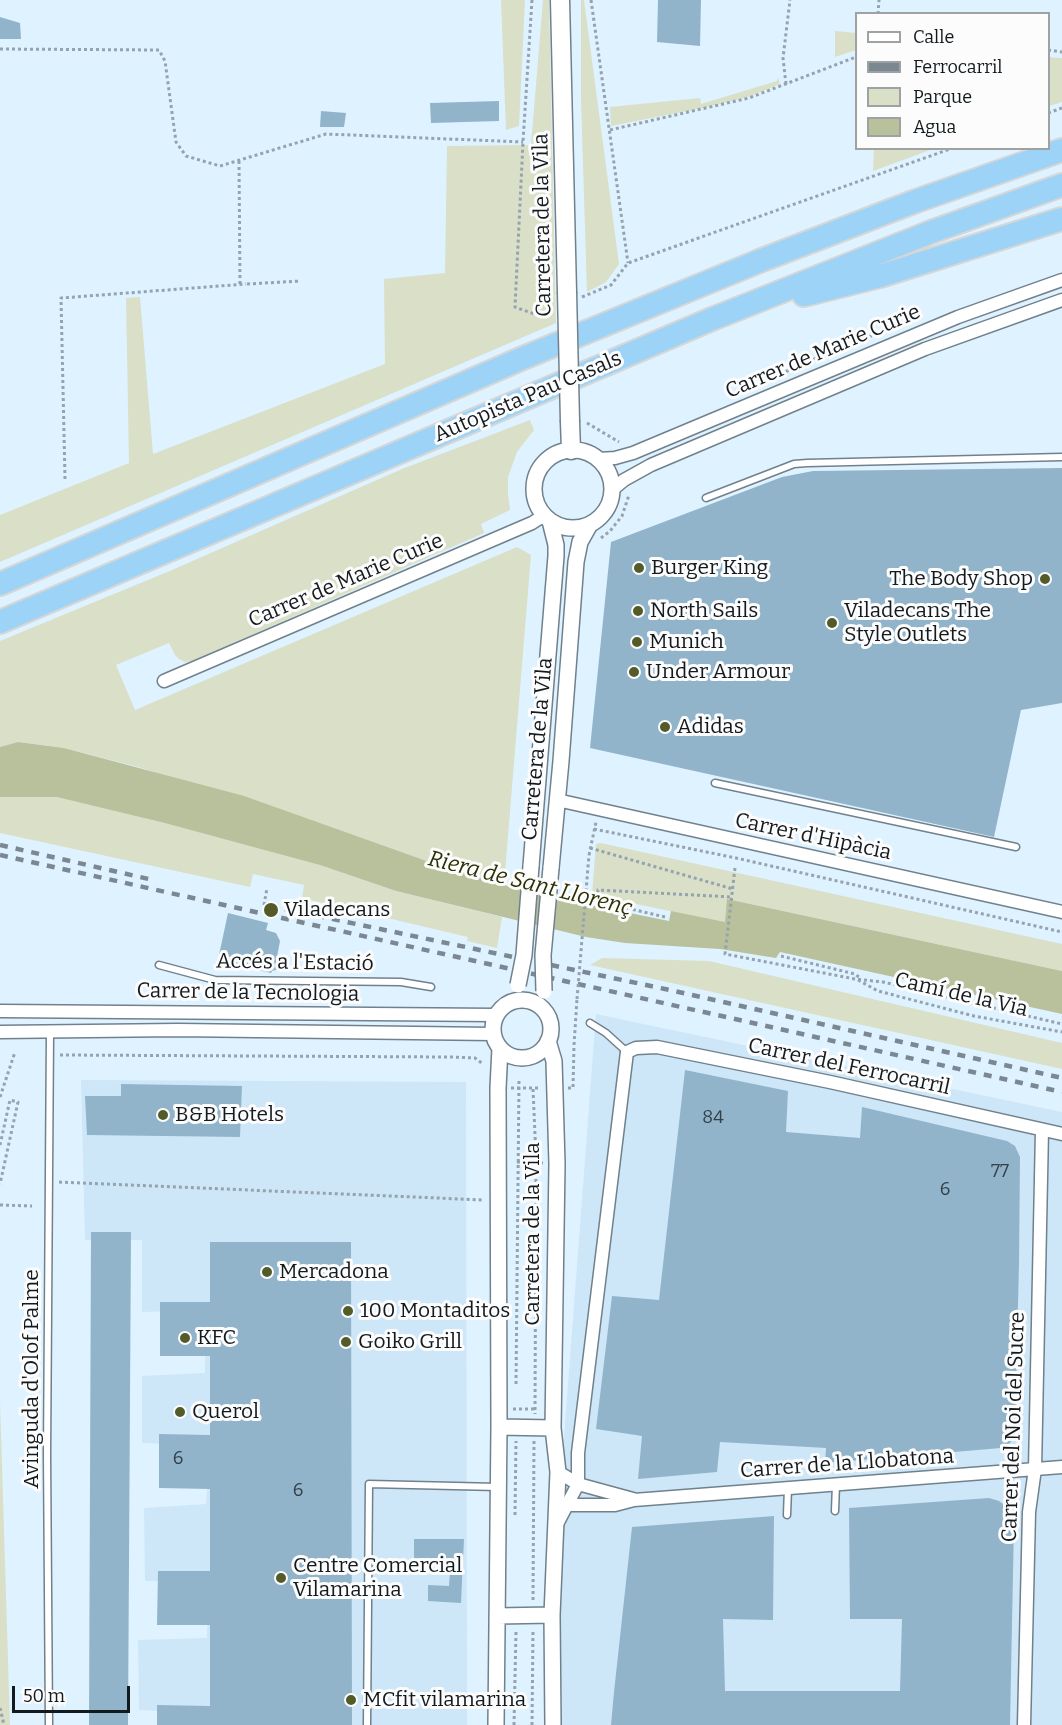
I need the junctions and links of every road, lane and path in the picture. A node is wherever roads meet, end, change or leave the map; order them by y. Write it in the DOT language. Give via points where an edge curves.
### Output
graph roads {
  1 [pos="532,0"];
  2 [pos="560,0"];
  3 [pos="591,0"];
  4 [pos="790,0"];
  5 [pos="0,49"];
  6 [pos="855,57"];
  7 [pos="786,84"];
  8 [pos="610,130"];
  9 [pos="523,142"];
  10 [pos="947,150"];
  11 [pos="1062,150"];
  12 [pos="239,161"];
  13 [pos="1062,185"];
  14 [pos="1062,219"];
  15 [pos="628,263"];
  16 [pos="1062,280"];
  17 [pos="301,281"];
  18 [pos="246,284"];
  19 [pos="568,299"];
  20 [pos="1062,300"];
  21 [pos="712,319"];
  22 [pos="577,422"];
  23 [pos="628,440"];
  24 [pos="571,450"];
  25 [pos="1062,457"];
  26 [pos="599,459"];
  27 [pos="65,479"];
  28 [pos="613,489"];
  29 [pos="630,493"];
  30 [pos="706,498"];
  31 [pos="547,518"];
  32 [pos="589,526"];
  33 [pos="595,543"];
  34 [pos="0,584"];
  35 [pos="0,622"];
  36 [pos="164,681"];
  37 [pos="715,783"];
  38 [pos="556,800"];
  39 [pos="599,810"];
  40 [pos="594,829"];
  41 [pos="1016,847"];
  42 [pos="590,848"];
  43 [pos="735,868"];
  44 [pos="267,888"];
  45 [pos="733,889"];
  46 [pos="732,897"];
  47 [pos="264,905"];
  48 [pos="1062,912"];
  49 [pos="665,917"];
  50 [pos="1062,932"];
  51 [pos="781,956"];
  52 [pos="159,964"];
  53 [pos="855,979"];
  54 [pos="862,980"];
  55 [pos="431,987"];
  56 [pos="513,1001"];
  57 [pos="0,1011"];
  58 [pos="547,1014"];
  59 [pos="496,1015"];
  60 [pos="590,1023"];
  61 [pos="1062,1024"];
  62 [pos="0,1032"];
  63 [pos="1062,1032"];
  64 [pos="50,1033"];
  65 [pos="497,1041"];
  66 [pos="548,1041"];
  67 [pos="15,1052"];
  68 [pos="627,1052"];
  69 [pos="51,1055"];
  70 [pos="483,1064"];
  71 [pos="573,1078"];
  72 [pos="519,1080"];
  73 [pos="505,1088"];
  74 [pos="520,1088"];
  75 [pos="0,1097"];
  76 [pos="1042,1130"];
  77 [pos="1062,1134"];
  78 [pos="0,1145"];
  79 [pos="507,1162"];
  80 [pos="519,1162"];
  81 [pos="536,1163"];
  82 [pos="548,1164"];
  83 [pos="49,1181"];
  84 [pos="0,1184"];
  85 [pos="498,1200"];
  86 [pos="0,1205"];
  87 [pos="32,1206"];
  88 [pos="516,1386"];
  89 [pos="507,1408"];
  90 [pos="535,1408"];
  91 [pos="516,1410"];
  92 [pos="544,1410"];
  93 [pos="516,1416"];
  94 [pos="499,1427"];
  95 [pos="534,1428"];
  96 [pos="553,1428"];
  97 [pos="1062,1467"];
  98 [pos="1035,1469"];
  99 [pos="558,1472"];
  100 [pos="578,1484"];
  101 [pos="836,1484"];
  102 [pos="498,1487"];
  103 [pos="788,1488"];
  104 [pos="634,1500"];
  105 [pos="567,1505"];
  106 [pos="835,1511"];
  107 [pos="787,1515"];
  108 [pos="556,1527"];
  109 [pos="533,1615"];
  110 [pos="552,1615"];
  111 [pos="497,1616"];
  112 [pos="516,1631"];
  113 [pos="0,1708"];
  114 [pos="4,1725"];
  115 [pos="49,1725"];
  116 [pos="367,1725"];
  117 [pos="496,1725"];
  118 [pos="514,1725"];
  119 [pos="532,1725"];
  120 [pos="553,1725"];
  121 [pos="1024,1725"];
  1 -- 9 [label="path"];
  2 -- 19 [label="main road, Carretera de la Vila"];
  3 -- 8 [label="path"];
  4 -- 7 [label="path" via="783,58"];
  5 -- 12 [label="path" via="159,50 165,62 176,142 186,156 220,166"];
  6 -- 7 [label="path"];
  7 -- 8 [label="path" via="749,98"];
  8 -- 15 [label="path"];
  9 -- 12 [label="path" via="326,134"];
  9 -- 19 [label="path" via="515,307 537,315"];
  10 -- 15 [label="path"];
  11 -- 34 [label="highway, Autopista Pau Casals" via="762,260 523,358"];
  12 -- 18 [label="path" via="240,285"];
  13 -- 21 [label="highway, Autopista Pau Casals"];
  14 -- 21 [label="highway" via="880,276"];
  15 -- 19 [label="path" via="611,285"];
  16 -- 26 [label="street, Carrer de Marie Curie" via="958,317 633,453"];
  17 -- 18 [label="path"];
  18 -- 27 [label="path" via="61,298"];
  19 -- 22 [label="main road, Carretera de la Vila, bridge"];
  20 -- 28 [label="street, Carrer de Marie Curie" via="925,349 651,465"];
  21 -- 35 [label="highway, Autopista Pau Casals"];
  22 -- 23 [label="path" via="619,442"];
  22 -- 24 [label="main road, Carretera de la Vila"];
  24 -- 26 [label="street"];
  24 -- 31 [label="street" via="544,462 535,479 534,498"];
  25 -- 30 [label="lane" via="794,464"];
  26 -- 28 [label="street"];
  28 -- 32 [label="street" via="604,515"];
  29 -- 33 [label="path" via="622,516"];
  31 -- 32 [label="street" via="573,529"];
  31 -- 36 [label="street, Carrer de Marie Curie"];
  31 -- 56 [label="street, Carretera de la Vila, bridge" via="556,556 524,955"];
  32 -- 38 [label="street, Carretera de la Vila" via="580,542 576,562"];
  37 -- 41 [label="lane"];
  38 -- 39 [label="street, Carrer d'Hipàcia"];
  38 -- 58 [label="street, Carretera de la Vila, bridge" via="543,955"];
  39 -- 40 [label="path"];
  39 -- 48 [label="street, Carrer d'Hipàcia"];
  40 -- 42 [label="path"];
  40 -- 50 [label="path"];
  42 -- 45 [label="path"];
  42 -- 71 [label="path, bridge"];
  43 -- 45 [label="path"];
  44 -- 47 [label="path"];
  45 -- 46 [label="path"];
  46 -- 49 [label="path" via="598,890 597,901"];
  46 -- 53 [label="path" via="725,954"];
  51 -- 54 [label="path" via="855,974"];
  52 -- 55 [label="lane, Accés a l'Estació" via="215,980 401,982"];
  53 -- 54 [label="path"];
  53 -- 63 [label="path, Camí de la Via" via="878,991 952,1011"];
  54 -- 61 [label="path"];
  56 -- 58 [label="street" via="534,1003"];
  56 -- 59 [label="street"];
  57 -- 59 [label="street, Carrer de la Tecnologia"];
  58 -- 66 [label="street" via="551,1027"];
  59 -- 65 [label="street" via="493,1024"];
  60 -- 68 [label="lane"];
  62 -- 64 [label="street, Carrer de la Tecnologia"];
  64 -- 65 [label="street, Carrer de la Tecnologia" via="178,1030"];
  64 -- 69 [label="lane, Avinguda d'Olof Palme"];
  65 -- 66 [label="street" via="514,1057 526,1058"];
  65 -- 85 [label="street, Carretera de la Vila"];
  66 -- 96 [label="street, Carretera de la Vila" via="554,1061 557,1164"];
  67 -- 75 [label="path"];
  68 -- 76 [label="street, Carrer del Ferrocarril" via="657,1047"];
  68 -- 100 [label="street" via="578,1453"];
  69 -- 70 [label="path" via="450,1057 475,1058"];
  69 -- 83 [label="lane, Avinguda d'Olof Palme"];
  72 -- 74 [label="path, Carretera de la Vila"];
  73 -- 74 [label="path"];
  74 -- 80 [label="path, Carretera de la Vila"];
  74 -- 81 [label="path" via="533,1089"];
  76 -- 77 [label="street, Carrer del Ferrocarril"];
  76 -- 98 [label="street, Carrer del Noi del Sucre"];
  78 -- 84 [label="path" via="10,1100 18,1102"];
  79 -- 80 [label="path"];
  80 -- 81 [label="path"];
  80 -- 88 [label="path, Carretera de la Vila"];
  81 -- 82 [label="path"];
  81 -- 90 [label="path"];
  83 -- 85 [label="path"];
  83 -- 115 [label="lane, Avinguda d'Olof Palme"];
  85 -- 94 [label="street, Carretera de la Vila"];
  86 -- 87 [label="path"];
  89 -- 91 [label="path"];
  90 -- 91 [label="path"];
  90 -- 92 [label="path"];
  90 -- 95 [label="path"];
  91 -- 93 [label="path"];
  94 -- 95 [label="street"];
  94 -- 102 [label="street, Carretera de la Vila"];
  95 -- 96 [label="street"];
  95 -- 109 [label="path"];
  96 -- 99 [label="street, Carretera de la Vila"];
  97 -- 98 [label="street, Carrer de la Llobatona"];
  98 -- 101 [label="street, Carrer de la Llobatona"];
  98 -- 121 [label="street, Carrer del Noi del Sucre" via="1029,1512"];
  99 -- 100 [label="street, Carrer de la Llobatona"];
  99 -- 108 [label="street, Carretera de la Vila"];
  100 -- 104 [label="street, Carrer de la Llobatona"];
  100 -- 105 [label="street"];
  101 -- 103 [label="street, Carrer de la Llobatona"];
  101 -- 106 [label="lane"];
  102 -- 111 [label="street, Carretera de la Vila"];
  102 -- 116 [label="lane" via="369,1484"];
  103 -- 104 [label="street, Carrer de la Llobatona"];
  103 -- 107 [label="lane"];
  104 -- 105 [label="street, Carrer de la Llobatona" via="615,1505"];
  105 -- 108 [label="street"];
  108 -- 110 [label="street, Carretera de la Vila"];
  109 -- 110 [label="street"];
  109 -- 111 [label="street"];
  109 -- 119 [label="path"];
  110 -- 120 [label="street, Carretera de la Vila"];
  111 -- 117 [label="street, Carretera de la Vila"];
  112 -- 118 [label="path"];
  113 -- 114 [label="path"];
}
